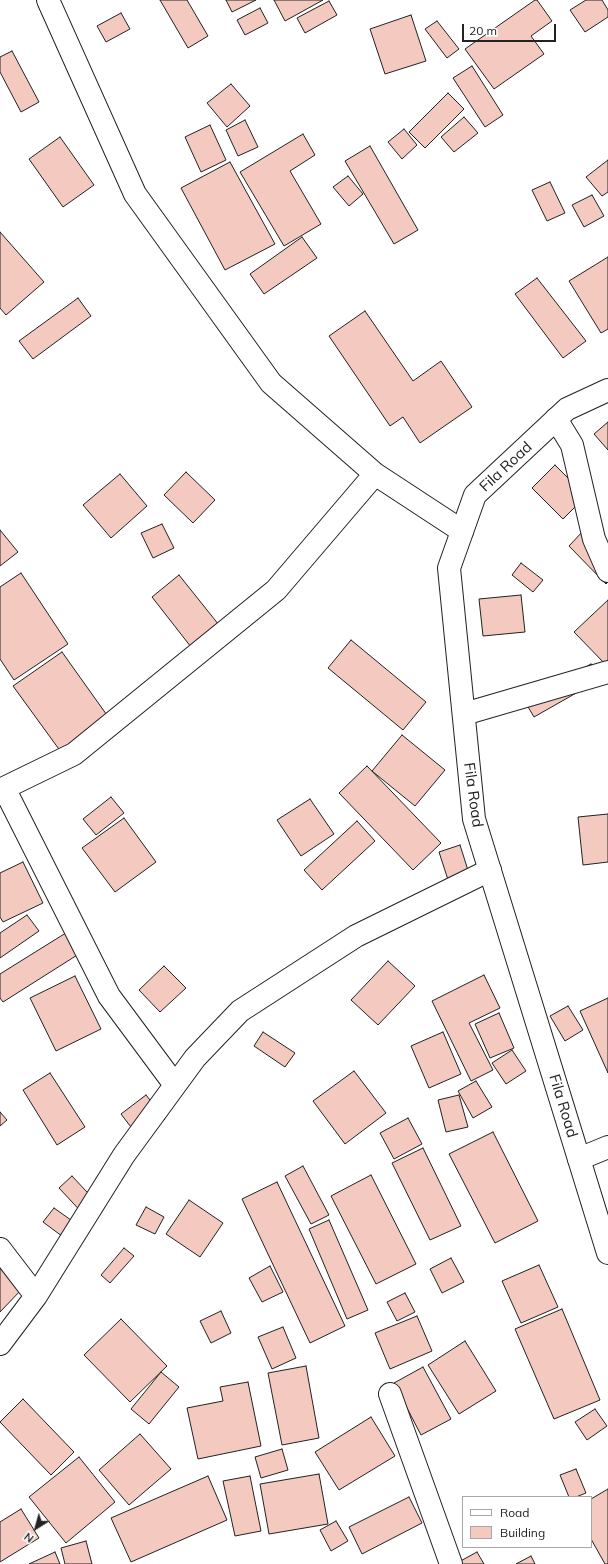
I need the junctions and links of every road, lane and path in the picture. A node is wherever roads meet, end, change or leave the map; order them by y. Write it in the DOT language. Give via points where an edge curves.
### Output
graph roads {
  1 [pos="48,0"];
  2 [pos="608,390"];
  3 [pos="556,420"];
  4 [pos="375,474"];
  5 [pos="462,531"];
  6 [pos="608,571"];
  7 [pos="608,672"];
  8 [pos="464,714"];
  9 [pos="2,789"];
  10 [pos="490,870"];
  11 [pos="175,1085"];
  12 [pos="608,1147"];
  13 [pos="579,1159"];
  14 [pos="0,1249"];
  15 [pos="608,1252"];
  16 [pos="36,1296"];
  17 [pos="0,1344"];
  18 [pos="390,1394"];
  19 [pos="451,1564"];
  1 -- 4 [label="street" via="135,194 271,382"];
  2 -- 3 [label="street, Fila Road" via="567,409"];
  3 -- 5 [label="street, Fila Road" via="476,495"];
  3 -- 6 [label="street" via="572,445 594,539"];
  4 -- 5 [label="street"];
  4 -- 9 [label="street" via="276,590 74,754"];
  5 -- 8 [label="street, Fila Road" via="449,568"];
  7 -- 8 [label="street"];
  8 -- 10 [label="street, Fila Road" via="474,819"];
  9 -- 11 [label="street" via="109,996"];
  10 -- 11 [label="street" via="356,936 240,1011 194,1058"];
  10 -- 13 [label="street, Fila Road"];
  11 -- 16 [label="street" via="124,1155"];
  12 -- 13 [label="street"];
  13 -- 15 [label="street, Fila Road"];
  14 -- 16 [label="street"];
  16 -- 17 [label="street"];
  18 -- 19 [label="street"];
}
